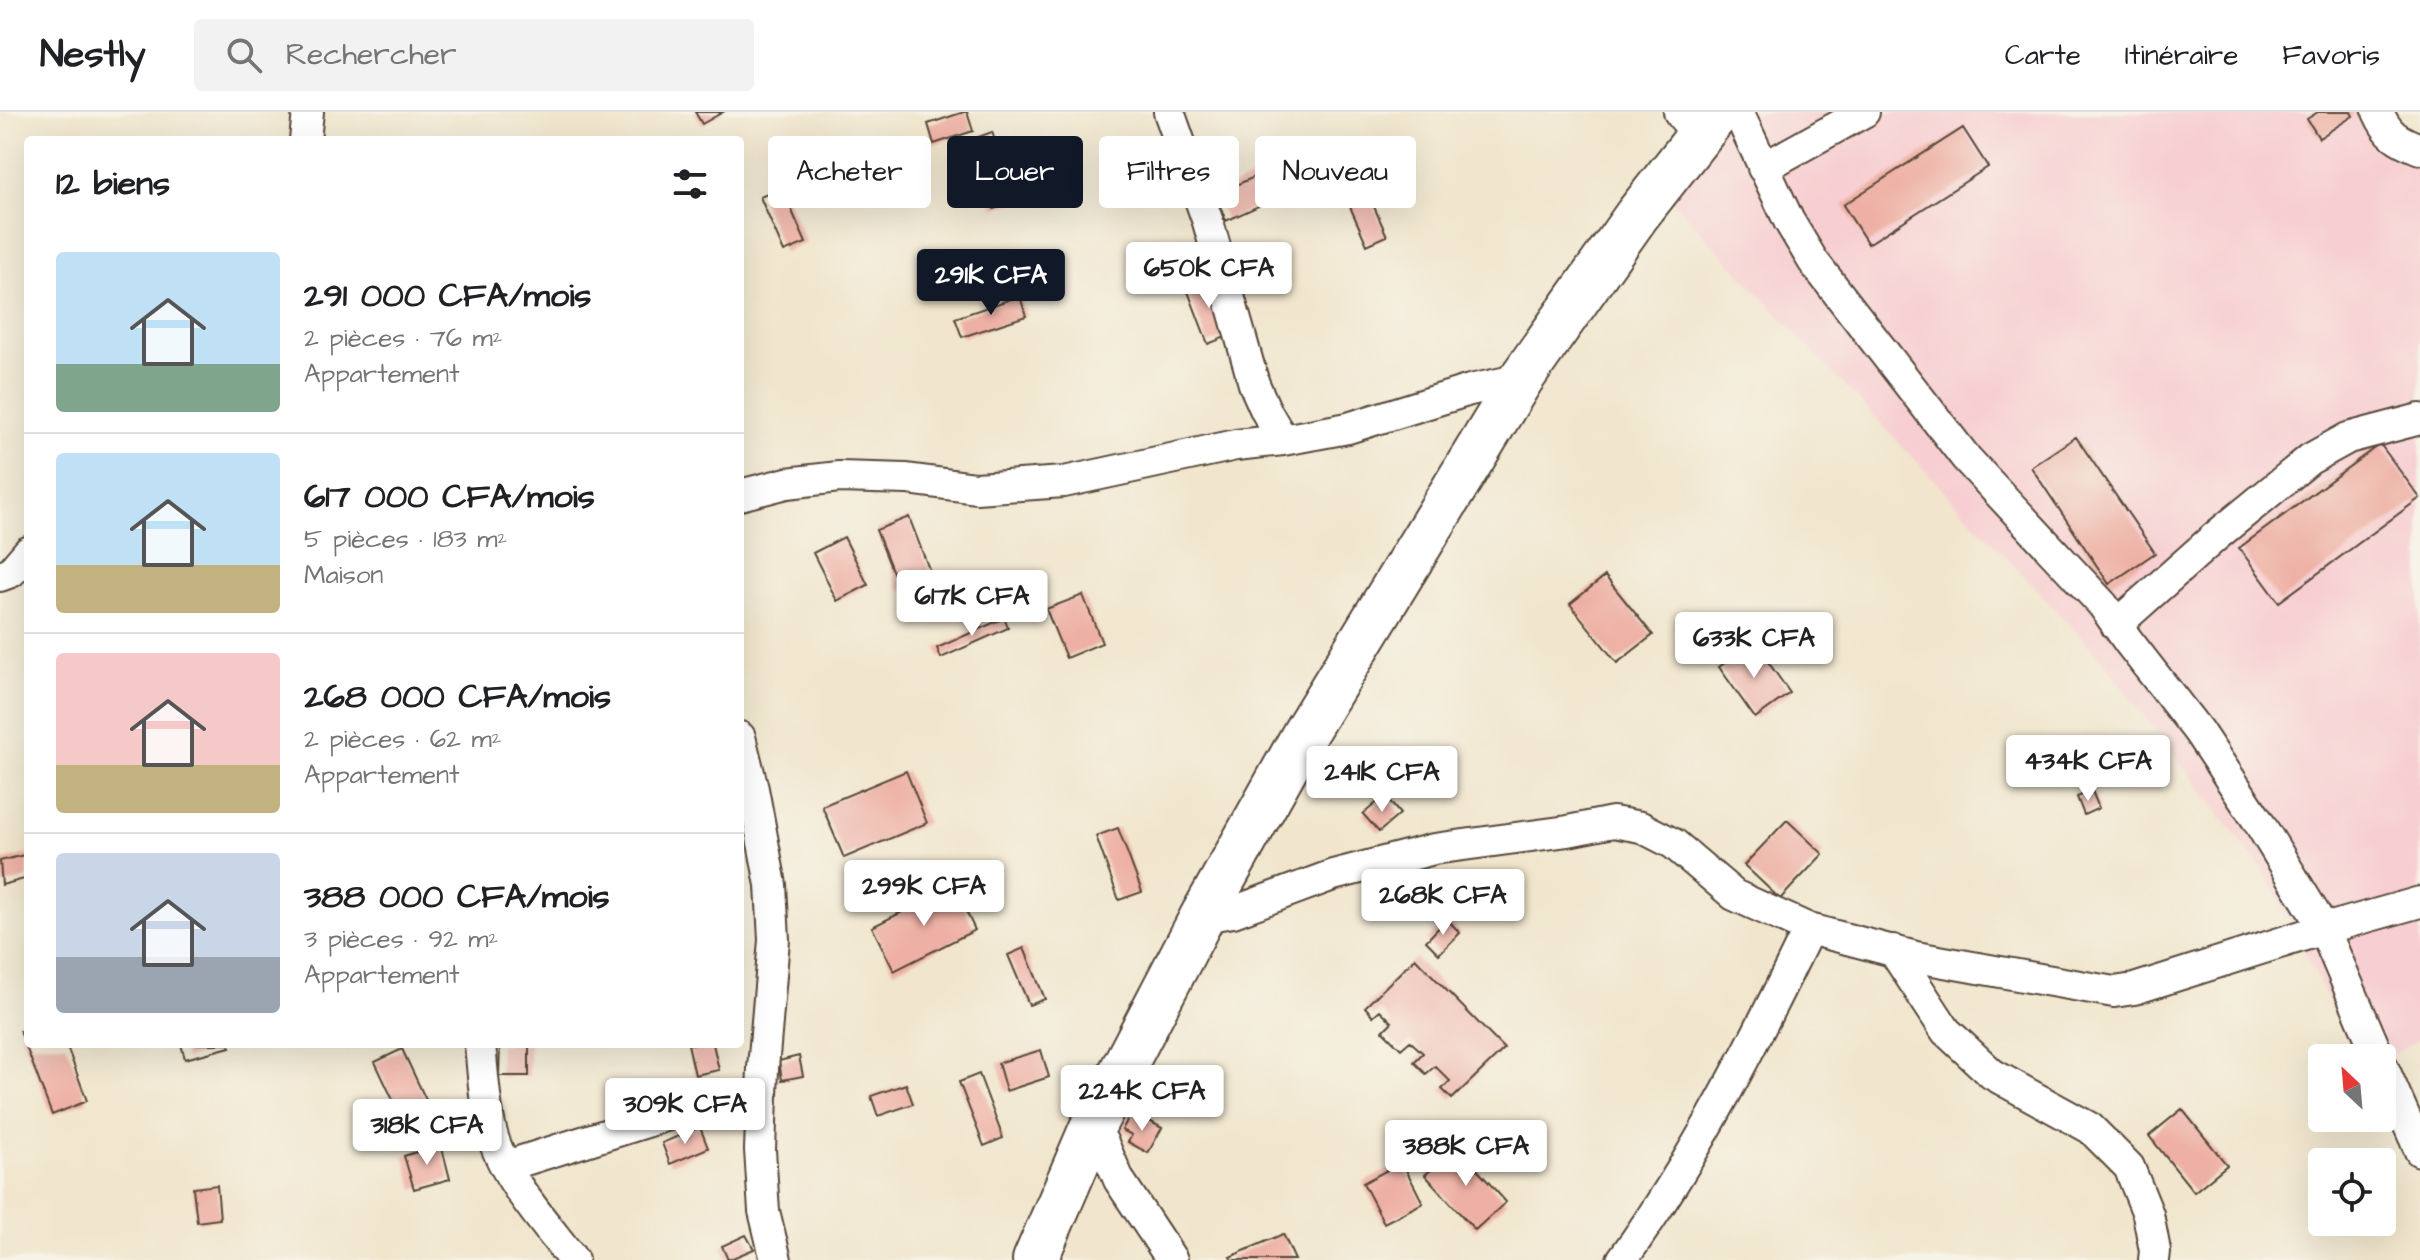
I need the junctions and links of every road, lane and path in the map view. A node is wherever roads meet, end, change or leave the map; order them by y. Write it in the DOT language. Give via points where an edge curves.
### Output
graph roads {
  1 [pos="308,112"];
  2 [pos="1169,112"];
  3 [pos="1738,112"];
  4 [pos="1864,112"];
  5 [pos="2378,112"];
  6 [pos="1699,121"];
  7 [pos="305,136"];
  8 [pos="2420,149"];
  9 [pos="1763,168"];
  10 [pos="1521,379"];
  11 [pos="2420,419"];
  12 [pos="1283,440"];
  13 [pos="744,494"];
  14 [pos="24,557"];
  15 [pos="0,576"];
  16 [pos="2116,625"];
  17 [pos="744,753"];
  18 [pos="2420,902"];
  19 [pos="1202,917"];
  20 [pos="1809,929"];
  21 [pos="2324,929"];
  22 [pos="1893,950"];
  23 [pos="2373,1044"];
  24 [pos="480,1048"];
  25 [pos="2396,1097"];
  26 [pos="762,1103"];
  27 [pos="1091,1130"];
  28 [pos="2420,1151"];
  29 [pos="506,1166"];
  30 [pos="573,1260"];
  31 [pos="776,1260"];
  32 [pos="1035,1260"];
  33 [pos="1172,1260"];
  34 [pos="1622,1260"];
  35 [pos="2154,1260"];
  1 -- 7 [label="street"];
  2 -- 12 [label="street" via="1208,222 1254,384"];
  3 -- 9 [label="street"];
  4 -- 9 [label="street"];
  5 -- 8 [label="street" via="2386,130"];
  6 -- 10 [label="street"];
  9 -- 16 [label="street" via="1813,261 1966,458"];
  10 -- 12 [label="street" via="1348,428"];
  10 -- 19 [label="street" via="1306,731"];
  11 -- 16 [label="street" via="2348,438 2310,459"];
  12 -- 13 [label="street" via="1042,485 976,488 839,477"];
  14 -- 15 [label="street"];
  16 -- 21 [label="street" via="2198,731"];
  17 -- 26 [label="street" via="771,885 774,940"];
  18 -- 21 [label="street"];
  19 -- 20 [label="street" via="1434,849 1613,822 1641,827 1674,844 1734,895"];
  19 -- 27 [label="street"];
  20 -- 22 [label="street"];
  20 -- 34 [label="street" via="1711,1119"];
  21 -- 22 [label="street" via="2114,992"];
  21 -- 23 [label="street"];
  22 -- 35 [label="street" via="1946,1031 1992,1074 2090,1128 2129,1167 2148,1214"];
  24 -- 29 [label="street" via="491,1133"];
  25 -- 28 [label="street"];
  26 -- 29 [label="street" via="694,1107"];
  26 -- 31 [label="street" via="764,1211"];
  27 -- 32 [label="street"];
  27 -- 33 [label="street"];
  29 -- 30 [label="street"];
}
